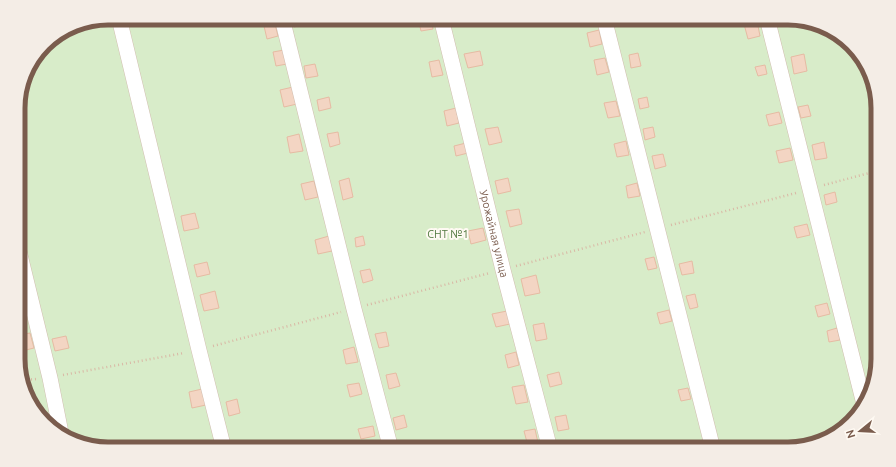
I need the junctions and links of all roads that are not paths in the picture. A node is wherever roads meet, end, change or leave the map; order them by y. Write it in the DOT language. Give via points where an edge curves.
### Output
graph roads {
  1 [pos="121,25"];
  2 [pos="284,25"];
  3 [pos="442,25"];
  4 [pos="606,25"];
  5 [pos="769,25"];
  6 [pos="25,279"];
  7 [pos="862,395"];
  8 [pos="60,426"];
  9 [pos="222,442"];
  10 [pos="389,442"];
  11 [pos="548,442"];
  12 [pos="711,442"];
  1 -- 9 [label="street"];
  2 -- 10 [label="street"];
  3 -- 11 [label="street, Урожайная улица"];
  4 -- 12 [label="street"];
  5 -- 7 [label="street"];
  6 -- 8 [label="street"];
}
